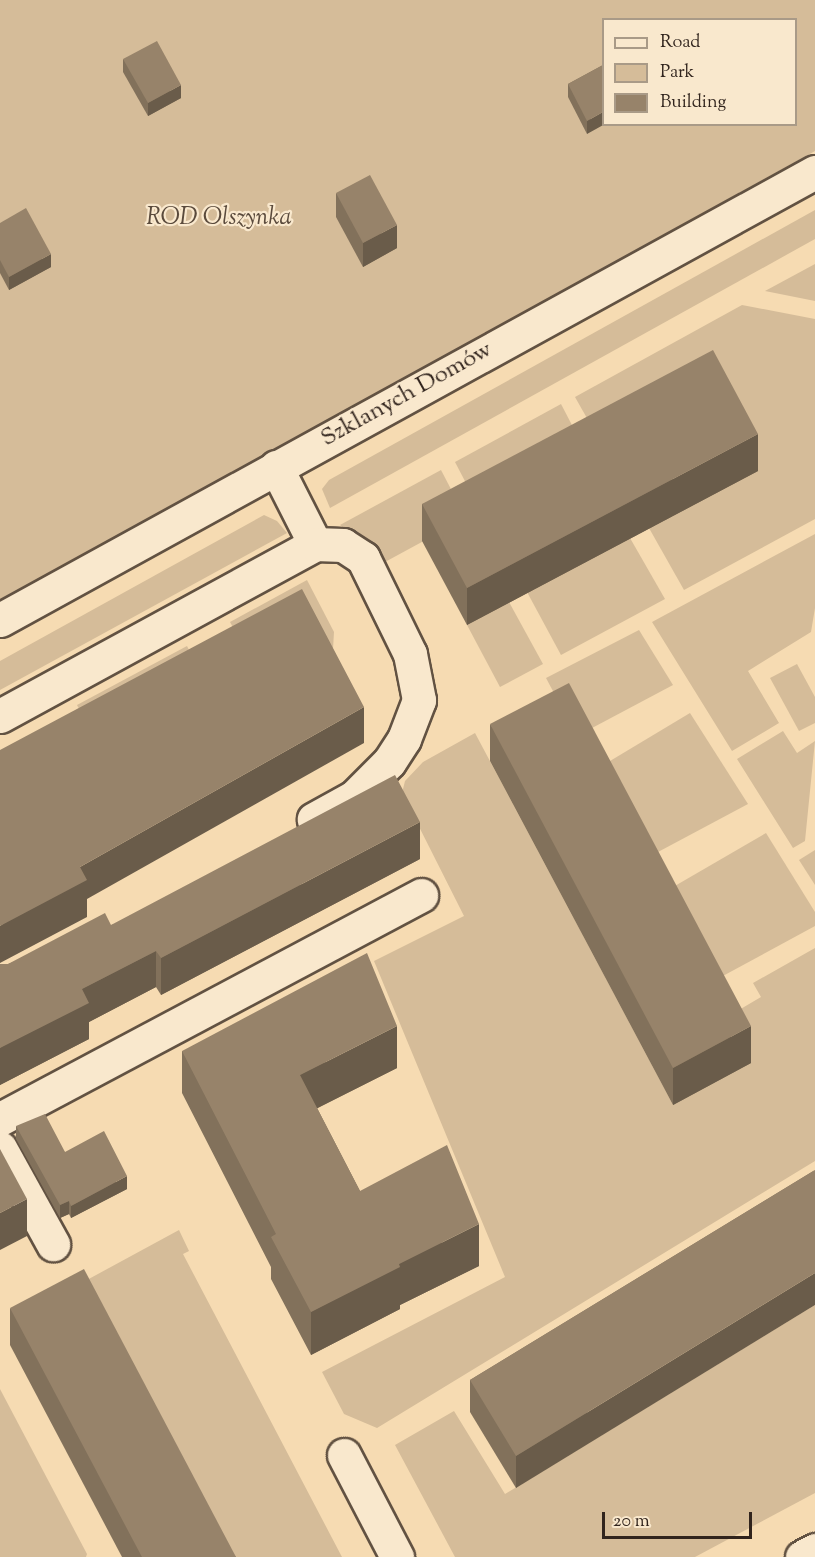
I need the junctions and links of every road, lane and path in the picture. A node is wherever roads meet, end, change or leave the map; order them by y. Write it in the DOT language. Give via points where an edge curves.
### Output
graph roads {
  1 [pos="815,172"];
  2 [pos="276,467"];
  3 [pos="315,544"];
  4 [pos="0,620"];
  5 [pos="0,716"];
  6 [pos="286,834"];
  7 [pos="422,895"];
  8 [pos="0,1119"];
  9 [pos="0,1148"];
  10 [pos="53,1244"];
  11 [pos="344,1455"];
  12 [pos="815,1550"];
  13 [pos="397,1557"];
  14 [pos="802,1557"];
  1 -- 2 [label="street, Szklanych Domów"];
  2 -- 3 [label="street"];
  2 -- 4 [label="street, Szklanych Domów"];
  3 -- 5 [label="street"];
  3 -- 6 [label="street" via="343,545 363,558 413,661 419,700 404,739 373,780 338,807"];
  7 -- 8 [label="street"];
  9 -- 10 [label="street"];
  11 -- 13 [label="street"];
  12 -- 14 [label="street"];
}
